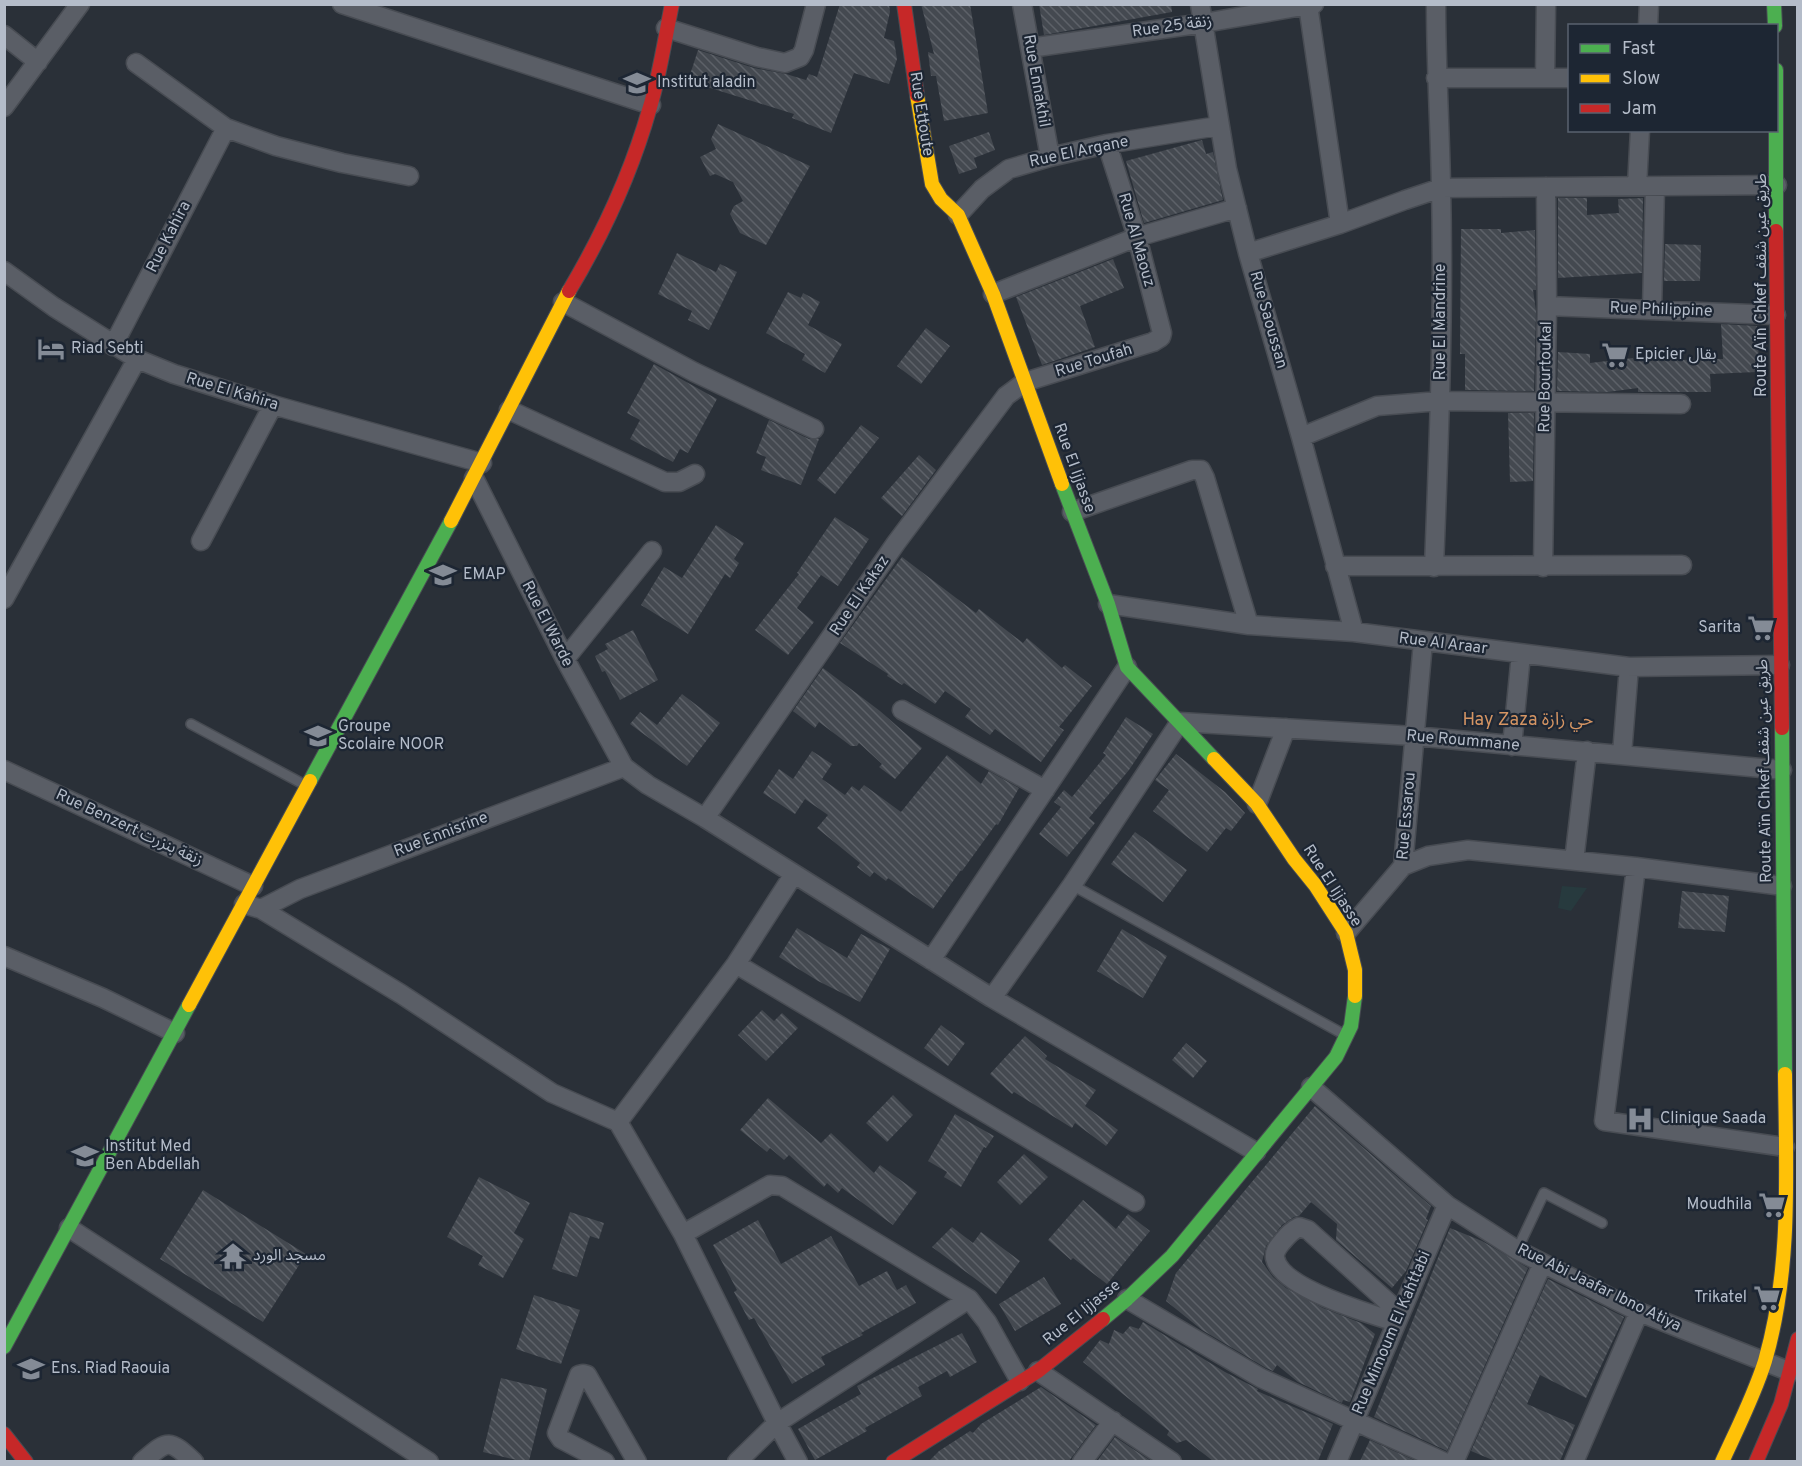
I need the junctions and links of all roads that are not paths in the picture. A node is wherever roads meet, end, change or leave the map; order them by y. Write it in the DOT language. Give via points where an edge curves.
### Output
graph roads {
  1 [pos="80,4"];
  2 [pos="342,4"];
  3 [pos="672,4"];
  4 [pos="816,4"];
  5 [pos="904,4"];
  6 [pos="1022,4"];
  7 [pos="1200,4"];
  8 [pos="1436,4"];
  9 [pos="1546,4"];
  10 [pos="1649,4"];
  11 [pos="1774,4"];
  12 [pos="1311,5"];
  13 [pos="369,9"];
  14 [pos="1204,23"];
  15 [pos="1648,24"];
  16 [pos="1775,24"];
  17 [pos="666,28"];
  18 [pos="4,35"];
  19 [pos="1030,48"];
  20 [pos="38,62"];
  21 [pos="136,63"];
  22 [pos="1436,78"];
  23 [pos="1545,78"];
  24 [pos="1568,78"];
  25 [pos="651,105"];
  26 [pos="4,107"];
  27 [pos="1218,126"];
  28 [pos="226,128"];
  29 [pos="1640,132"];
  30 [pos="1777,132"];
  31 [pos="1107,144"];
  32 [pos="1050,157"];
  33 [pos="409,176"];
  34 [pos="1778,185"];
  35 [pos="1646,187"];
  36 [pos="1441,188"];
  37 [pos="1546,188"];
  38 [pos="1237,208"];
  39 [pos="958,215"];
  40 [pos="1340,224"];
  41 [pos="1137,237"];
  42 [pos="1248,253"];
  43 [pos="4,271"];
  44 [pos="993,294"];
  45 [pos="563,302"];
  46 [pos="1547,306"];
  47 [pos="1652,310"];
  48 [pos="1776,315"];
  49 [pos="1161,337"];
  50 [pos="113,346"];
  51 [pos="137,359"];
  52 [pos="1025,382"];
  53 [pos="1440,401"];
  54 [pos="1545,402"];
  55 [pos="1681,404"];
  56 [pos="273,405"];
  57 [pos="509,410"];
  58 [pos="814,429"];
  59 [pos="1301,437"];
  60 [pos="478,471"];
  61 [pos="695,474"];
  62 [pos="1072,512"];
  63 [pos="201,540"];
  64 [pos="652,551"];
  65 [pos="1682,565"];
  66 [pos="1335,566"];
  67 [pos="1434,567"];
  68 [pos="1543,567"];
  69 [pos="4,599"];
  70 [pos="1108,604"];
  71 [pos="1249,625"];
  72 [pos="1354,632"];
  73 [pos="1423,642"];
  74 [pos="1521,654"];
  75 [pos="565,659"];
  76 [pos="1780,665"];
  77 [pos="1127,667"];
  78 [pos="1629,667"];
  79 [pos="902,710"];
  80 [pos="1180,722"];
  81 [pos="191,724"];
  82 [pos="1286,728"];
  83 [pos="1414,736"];
  84 [pos="1512,746"];
  85 [pos="1587,751"];
  86 [pos="1622,754"];
  87 [pos="624,767"];
  88 [pos="4,770"];
  89 [pos="1782,770"];
  90 [pos="308,786"];
  91 [pos="1045,790"];
  92 [pos="1257,804"];
  93 [pos="705,818"];
  94 [pos="1574,861"];
  95 [pos="1403,867"];
  96 [pos="1636,867"];
  97 [pos="794,874"];
  98 [pos="1072,885"];
  99 [pos="254,886"];
  100 [pos="1782,886"];
  101 [pos="252,906"];
  102 [pos="1346,933"];
  103 [pos="4,956"];
  104 [pos="931,960"];
  105 [pos="736,964"];
  106 [pos="992,998"];
  107 [pos="175,1033"];
  108 [pos="1347,1036"];
  109 [pos="1311,1087"];
  110 [pos="618,1122"];
  111 [pos="1785,1147"];
  112 [pos="1256,1152"];
  113 [pos="1135,1202"];
  114 [pos="1448,1205"];
  115 [pos="1602,1223"];
  116 [pos="69,1228"];
  117 [pos="683,1234"];
  118 [pos="1517,1250"];
  119 [pos="1542,1264"];
  120 [pos="969,1299"];
  121 [pos="1128,1299"];
  122 [pos="1639,1312"];
  123 [pos="1398,1318"];
  124 [pos="1773,1333"];
  125 [pos="1797,1339"];
  126 [pos="4,1347"];
  127 [pos="1765,1363"];
  128 [pos="1038,1371"];
  129 [pos="1791,1372"];
  130 [pos="1020,1381"];
  131 [pos="1113,1421"];
  132 [pos="1354,1421"];
  133 [pos="777,1423"];
  134 [pos="4,1434"];
  135 [pos="26,1461"];
  136 [pos="142,1461"];
  137 [pos="194,1461"];
  138 [pos="429,1461"];
  139 [pos="605,1461"];
  140 [pos="637,1461"];
  141 [pos="737,1461"];
  142 [pos="798,1461"];
  143 [pos="893,1461"];
  144 [pos="1082,1461"];
  145 [pos="1172,1461"];
  146 [pos="1336,1461"];
  147 [pos="1444,1461"];
  148 [pos="1454,1461"];
  149 [pos="1574,1461"];
  150 [pos="1722,1461"];
  151 [pos="1756,1461"];
  1 -- 20 [label="street"];
  2 -- 13 [label="street"];
  3 -- 17 [label="street"];
  4 -- 17 [label="street" via="804,50 800,57 785,63"];
  5 -- 39 [label="street, Rue Ettoute" via="932,184"];
  6 -- 19 [label="street, Rue Ennakhil"];
  7 -- 14 [label="street, Rue Saoussan"];
  8 -- 22 [label="street, Rue El Mandrine"];
  9 -- 23 [label="street"];
  10 -- 15 [label="street"];
  11 -- 16 [label="street"];
  12 -- 14 [label="street, Rue 25 زنقة"];
  12 -- 40 [label="street"];
  13 -- 25 [label="street"];
  14 -- 19 [label="street, Rue 25 زنقة"];
  14 -- 27 [label="street, Rue Saoussan"];
  17 -- 25 [label="street"];
  18 -- 20 [label="street"];
  19 -- 32 [label="street, Rue Ennakhil"];
  20 -- 26 [label="street"];
  21 -- 28 [label="street"];
  22 -- 23 [label="street"];
  22 -- 36 [label="street, Rue El Mandrine"];
  23 -- 24 [label="street"];
  25 -- 45 [label="street" via="611,211"];
  27 -- 31 [label="street, Rue El Argane"];
  27 -- 38 [label="street, Rue Saoussan"];
  28 -- 33 [label="street" via="287,149"];
  28 -- 50 [label="street, Rue Kahira"];
  29 -- 35 [label="street"];
  30 -- 34 [label="street, Route Aïn Chkef طريق عين شقف"];
  31 -- 32 [label="street, Rue El Argane"];
  31 -- 41 [label="street, Rue Al Maouz"];
  32 -- 39 [label="street, Rue El Argane" via="1009,169 982,189"];
  34 -- 35 [label="street"];
  34 -- 48 [label="street, Route Aïn Chkef طريق عين شقف"];
  35 -- 37 [label="street"];
  35 -- 47 [label="street"];
  36 -- 37 [label="street"];
  36 -- 40 [label="street"];
  36 -- 53 [label="street, Rue El Mandrine"];
  37 -- 46 [label="street, Rue Bourtoukal"];
  38 -- 41 [label="street"];
  38 -- 42 [label="street, Rue Saoussan"];
  39 -- 44 [label="street, Rue El Ijjasse"];
  40 -- 42 [label="street"];
  41 -- 44 [label="street"];
  41 -- 49 [label="street, Rue Al Maouz"];
  42 -- 59 [label="street, Rue Saoussan"];
  43 -- 50 [label="street, Rue El Kahira"];
  44 -- 52 [label="street, Rue El Ijjasse"];
  45 -- 57 [label="street"];
  45 -- 58 [label="street" via="694,372"];
  46 -- 47 [label="street, Rue Philippine"];
  46 -- 54 [label="street, Rue Bourtoukal"];
  47 -- 48 [label="street, Rue Philippine"];
  48 -- 76 [label="street, Route Aïn Chkef طريق عين شقف"];
  49 -- 52 [label="street, Rue Toufah"];
  50 -- 51 [label="street, Rue El Kahira"];
  51 -- 56 [label="street, Rue El Kahira"];
  51 -- 69 [label="street"];
  52 -- 62 [label="street, Rue El Ijjasse"];
  52 -- 93 [label="street, Rue El Kakaz" via="1006,396 896,543"];
  53 -- 54 [label="street"];
  53 -- 59 [label="street" via="1377,406"];
  53 -- 67 [label="street, Rue El Mandrine"];
  54 -- 55 [label="street"];
  54 -- 68 [label="street, Rue Bourtoukal"];
  56 -- 60 [label="street, Rue El Kahira"];
  56 -- 63 [label="street"];
  57 -- 60 [label="street"];
  57 -- 61 [label="street" via="664,482 679,482"];
  59 -- 66 [label="street, Rue Saoussan"];
  60 -- 75 [label="street, Rue El Warde"];
  60 -- 90 [label="street"];
  62 -- 70 [label="street, Rue El Ijjasse"];
  62 -- 71 [label="street" via="1200,470"];
  64 -- 75 [label="street"];
  65 -- 68 [label="street"];
  66 -- 67 [label="street"];
  66 -- 72 [label="street, Rue Saoussan"];
  67 -- 68 [label="street"];
  70 -- 71 [label="street, Rue Al Araar"];
  70 -- 77 [label="street, Rue El Ijjasse"];
  71 -- 72 [label="street, Rue Al Araar"];
  72 -- 73 [label="street, Rue Al Araar"];
  73 -- 74 [label="street, Rue Al Araar"];
  73 -- 83 [label="street, Rue Essarou"];
  74 -- 78 [label="street, Rue Al Araar"];
  74 -- 84 [label="street"];
  75 -- 87 [label="street, Rue El Warde"];
  76 -- 78 [label="street, Rue Al Araar"];
  76 -- 89 [label="street, Route Aïn Chkef طريق عين شقف"];
  77 -- 80 [label="street, Rue El Ijjasse"];
  77 -- 91 [label="street"];
  78 -- 86 [label="street"];
  79 -- 91 [label="street"];
  80 -- 82 [label="street, Rue Roummane"];
  80 -- 92 [label="street, Rue El Ijjasse"];
  80 -- 98 [label="street"];
  81 -- 90 [label="lane"];
  82 -- 83 [label="street, Rue Roummane"];
  82 -- 92 [label="street"];
  83 -- 84 [label="street, Rue Roummane"];
  83 -- 95 [label="street, Rue Essarou"];
  84 -- 85 [label="street, Rue Roummane"];
  85 -- 86 [label="street, Rue Roummane"];
  85 -- 94 [label="street"];
  86 -- 89 [label="street, Rue Roummane"];
  87 -- 93 [label="street" via="648,786"];
  87 -- 101 [label="street, Rue Ennisrine"];
  88 -- 99 [label="street, Rue Benzert زنقة بنزرت"];
  89 -- 100 [label="street, Route Aïn Chkef طريق عين شقف"];
  90 -- 99 [label="street"];
  91 -- 104 [label="street"];
  92 -- 102 [label="street, Rue El Ijjasse"];
  93 -- 97 [label="street"];
  94 -- 95 [label="street" via="1468,850 1428,856"];
  94 -- 96 [label="street"];
  95 -- 102 [label="street, Rue Essarou"];
  96 -- 100 [label="street"];
  96 -- 111 [label="street" via="1604,1121"];
  97 -- 104 [label="street"];
  97 -- 105 [label="street"];
  98 -- 106 [label="street"];
  98 -- 108 [label="lane"];
  99 -- 101 [label="street"];
  100 -- 111 [label="street, Route Aïn Chkef طريق عين شقف"];
  101 -- 107 [label="street"];
  101 -- 110 [label="street" via="401,994 552,1093"];
  102 -- 108 [label="street, Rue El Ijjasse" via="1356,993"];
  103 -- 107 [label="street"];
  104 -- 106 [label="street"];
  105 -- 110 [label="street"];
  105 -- 113 [label="street"];
  106 -- 112 [label="street"];
  107 -- 116 [label="street"];
  108 -- 109 [label="street, Rue El Ijjasse" via="1336,1057"];
  109 -- 112 [label="street, Rue El Ijjasse"];
  109 -- 114 [label="street, Rue Abi Jaafar Ibno Atiya"];
  110 -- 117 [label="street"];
  111 -- 124 [label="street, Route Aïn Chkef طريق عين شقف" via="1784,1247"];
  112 -- 121 [label="street, Rue El Ijjasse" via="1172,1256"];
  114 -- 118 [label="street, Rue Abi Jaafar Ibno Atiya"];
  114 -- 123 [label="street, Rue Mimoum El Kahttabi"];
  115 -- 118 [label="lane" via="1544,1193"];
  116 -- 126 [label="street"];
  116 -- 138 [label="street"];
  117 -- 120 [label="street" via="770,1185 782,1186"];
  117 -- 133 [label="street"];
  118 -- 119 [label="street, Rue Abi Jaafar Ibno Atiya"];
  119 -- 122 [label="street, Rue Abi Jaafar Ibno Atiya"];
  119 -- 148 [label="street"];
  120 -- 130 [label="street" via="987,1322"];
  120 -- 133 [label="street"];
  121 -- 128 [label="street, Rue El Ijjasse"];
  121 -- 132 [label="street" via="1261,1378"];
  122 -- 127 [label="street, Rue Abi Jaafar Ibno Atiya"];
  122 -- 149 [label="street"];
  123 -- 123 [label="street" via="1308,1230 1299,1227 1290,1231 1276,1250 1280,1268 1304,1287 1327,1298"];
  123 -- 132 [label="street, Rue Mimoum El Kahttabi"];
  124 -- 125 [label="street"];
  124 -- 127 [label="street, Route Aïn Chkef طريق عين شقف"];
  125 -- 129 [label="street"];
  127 -- 129 [label="street, Rue Abi Jaafar Ibno Atiya"];
  127 -- 150 [label="street, Route Aïn Chkef طريق عين شقف"];
  128 -- 130 [label="street, Rue El Ijjasse"];
  128 -- 131 [label="street"];
  129 -- 151 [label="street"];
  130 -- 143 [label="street, Rue El Ijjasse"];
  131 -- 144 [label="street"];
  131 -- 145 [label="street"];
  132 -- 146 [label="street, Rue Mimoum El Kahttabi"];
  132 -- 147 [label="street"];
  133 -- 141 [label="street"];
  133 -- 142 [label="street"];
  134 -- 135 [label="street"];
  136 -- 137 [label="street" via="171,1444"];
  139 -- 140 [label="street" via="561,1439 557,1433 579,1375 587,1375"];
}
